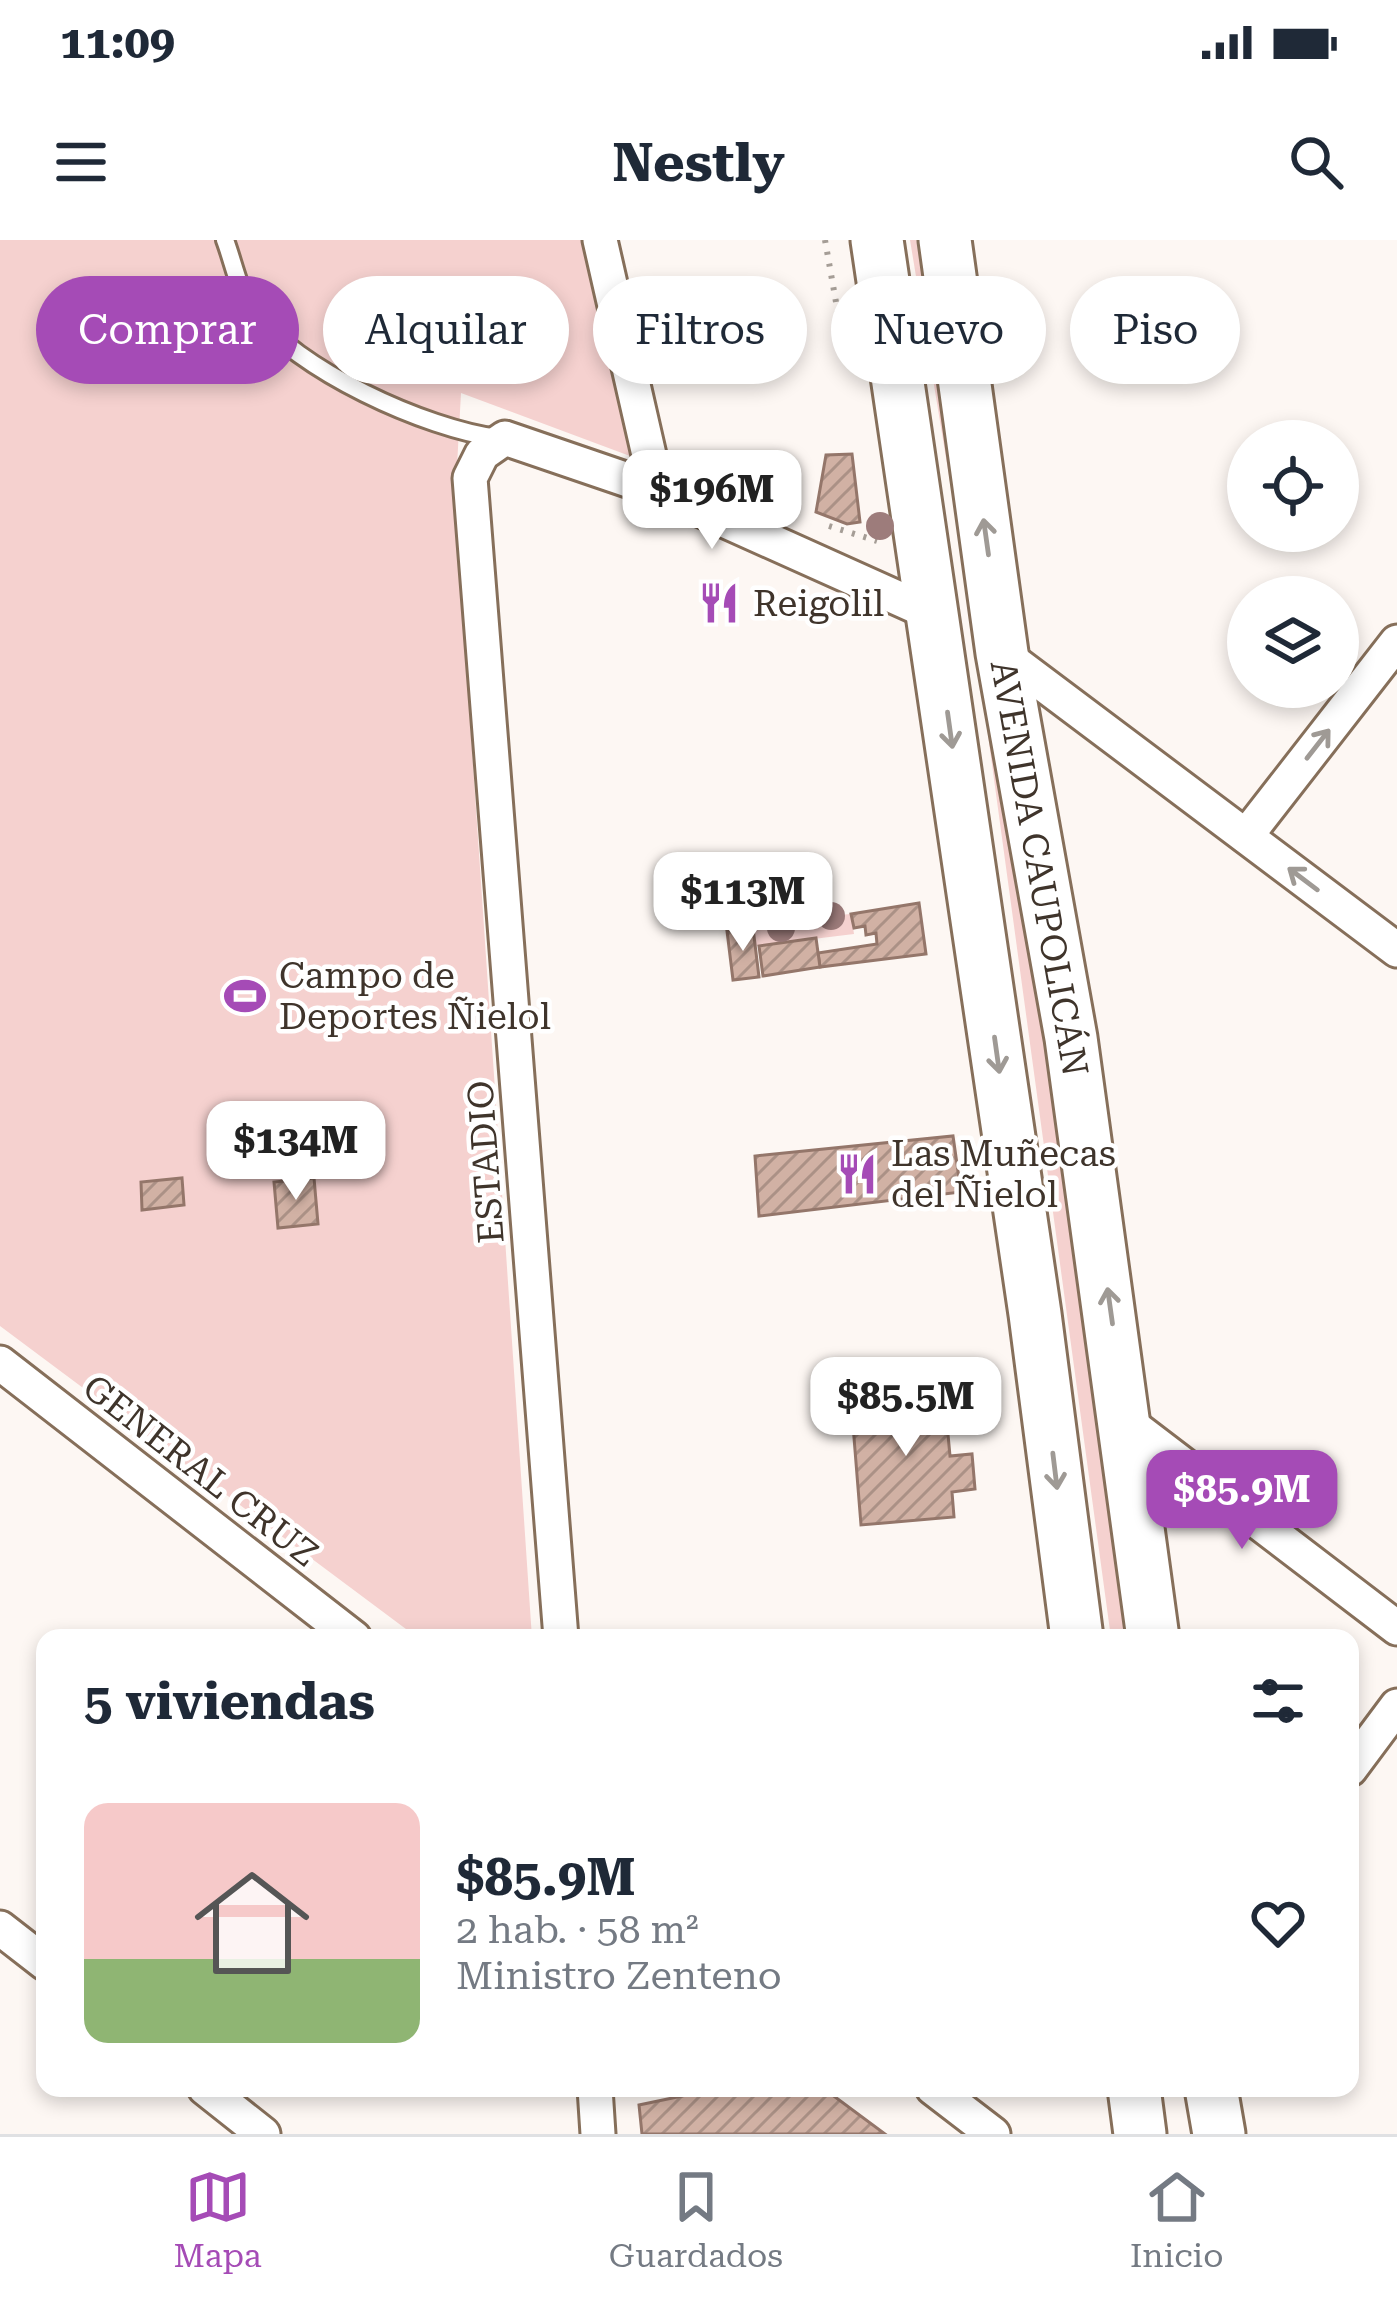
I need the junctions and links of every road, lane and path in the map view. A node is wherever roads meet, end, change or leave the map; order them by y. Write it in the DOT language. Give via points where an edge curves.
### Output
graph roads {
  1 [pos="225,240"];
  2 [pos="600,240"];
  3 [pos="877,240"];
  4 [pos="945,240"];
  5 [pos="505,438"];
  6 [pos="657,490"];
  7 [pos="933,614"];
  8 [pos="1397,642"];
  9 [pos="1002,653"];
  10 [pos="1012,711"];
  11 [pos="1246,836"];
  12 [pos="1397,950"];
  13 [pos="1035,1314"];
  14 [pos="0,1363"];
  15 [pos="1126,1421"];
  16 [pos="1397,1628"];
  17 [pos="342,1629"];
  18 [pos="561,1629"];
  19 [pos="1075,1629"];
  20 [pos="1152,1629"];
  21 [pos="1397,1706"];
  22 [pos="1359,1757"];
  23 [pos="0,1928"];
  24 [pos="36,1956"];
  25 [pos="216,2097"];
  26 [pos="596,2097"];
  27 [pos="945,2097"];
  28 [pos="1136,2097"];
  29 [pos="1213,2097"];
  30 [pos="263,2134"];
  31 [pos="598,2134"];
  32 [pos="993,2134"];
  33 [pos="1140,2134"];
  34 [pos="1219,2134"];
  1 -- 5 [label="lane" via="250,308 284,342 366,392 458,433"];
  2 -- 6 [label="street"];
  3 -- 7 [label="main road, AVENIDA CAUPOLICÁN"];
  9 -- 4 [label="main road, AVENIDA CAUPOLICÁN, one-way"];
  5 -- 6 [label="street"];
  5 -- 18 [label="street, ESTADIO" via="470,478"];
  6 -- 7 [label="street"];
  7 -- 10 [label="main road" via="982,646"];
  7 -- 13 [label="main road, AVENIDA CAUPOLICÁN, one-way"];
  11 -- 8 [label="street, one-way"];
  9 -- 10 [label="main road, AVENIDA CAUPOLICÁN"];
  9 -- 11 [label="street"];
  15 -- 10 [label="main road, AVENIDA CAUPOLICÁN, one-way" via="1071,1038"];
  12 -- 11 [label="street, one-way"];
  13 -- 15 [label="main road" via="1074,1378"];
  13 -- 19 [label="main road, AVENIDA CAUPOLICÁN, one-way"];
  14 -- 17 [label="street, GENERAL CRUZ"];
  15 -- 16 [label="street"];
  15 -- 20 [label="main road, AVENIDA CAUPOLICÁN"];
  21 -- 22 [label="street"];
  23 -- 24 [label="street"];
  25 -- 30 [label="street"];
  26 -- 31 [label="street"];
  27 -- 32 [label="street"];
  28 -- 33 [label="main road"];
  29 -- 34 [label="main road"];
}
